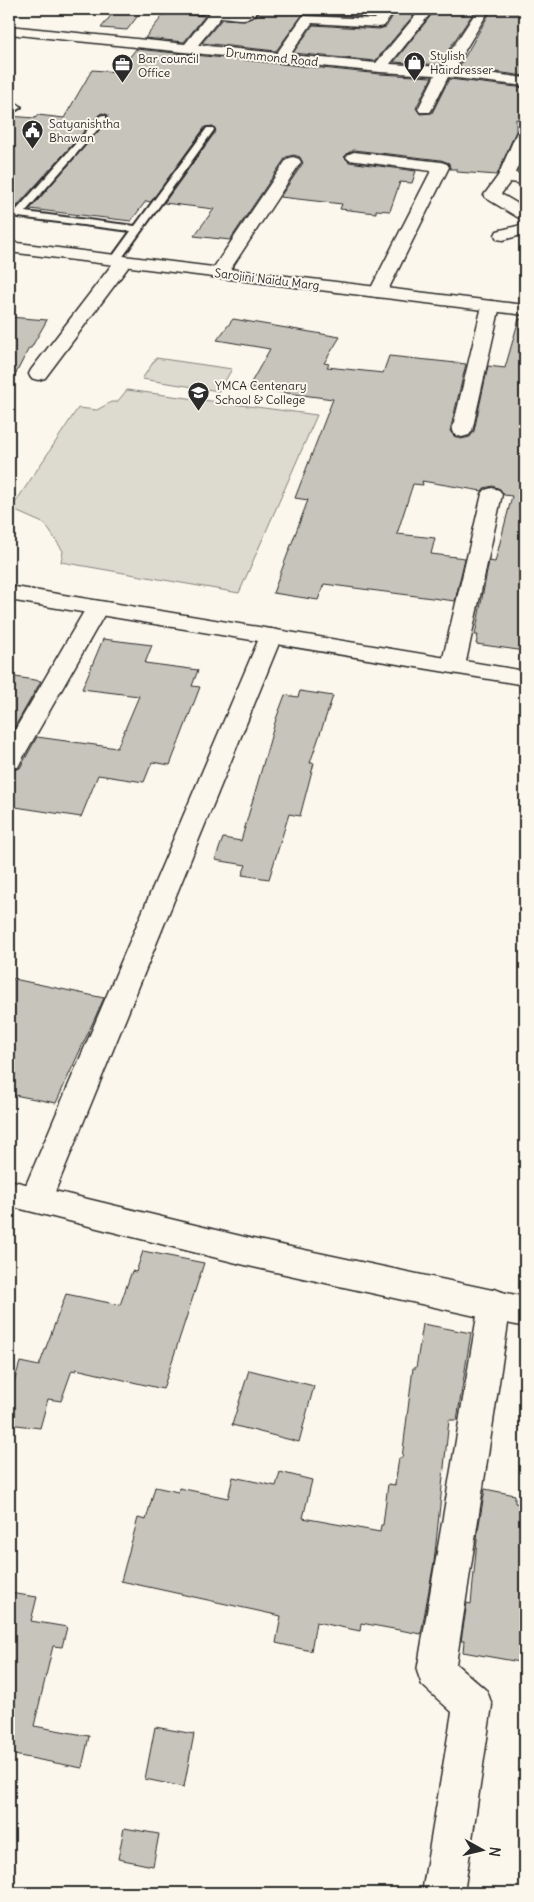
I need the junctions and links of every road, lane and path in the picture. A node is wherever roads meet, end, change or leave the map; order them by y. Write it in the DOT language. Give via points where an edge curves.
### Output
graph roads {
  1 [pos="168,9"];
  2 [pos="204,9"];
  3 [pos="253,9"];
  4 [pos="389,9"];
  5 [pos="428,9"];
  6 [pos="484,9"];
  7 [pos="311,14"];
  8 [pos="9,30"];
  9 [pos="188,49"];
  10 [pos="281,58"];
  11 [pos="380,68"];
  12 [pos="446,71"];
  13 [pos="525,82"];
  14 [pos="425,109"];
  15 [pos="103,118"];
  16 [pos="210,130"];
  17 [pos="525,132"];
  18 [pos="354,157"];
  19 [pos="293,162"];
  20 [pos="506,177"];
  21 [pos="525,179"];
  22 [pos="525,215"];
  23 [pos="138,229"];
  24 [pos="525,229"];
  25 [pos="503,235"];
  26 [pos="9,247"];
  27 [pos="119,261"];
  28 [pos="219,273"];
  29 [pos="378,292"];
  30 [pos="491,306"];
  31 [pos="525,310"];
  32 [pos="38,374"];
  33 [pos="462,431"];
  34 [pos="492,494"];
  35 [pos="9,593"];
  36 [pos="97,608"];
  37 [pos="271,636"];
  38 [pos="453,666"];
  39 [pos="525,678"];
  40 [pos="9,761"];
  41 [pos="22,1196"];
  42 [pos="510,1308"];
  43 [pos="443,1893"];
  1 -- 2 [label="lane" via="201,12"];
  3 -- 9 [label="street" via="248,15 217,13"];
  4 -- 7 [label="street" via="379,24"];
  5 -- 11 [label="street"];
  6 -- 12 [label="street"];
  7 -- 10 [label="street"];
  8 -- 9 [label="street, Drummond Road"];
  9 -- 10 [label="street, Drummond Road"];
  10 -- 11 [label="street, Drummond Road"];
  11 -- 12 [label="street, Drummond Road"];
  12 -- 13 [label="street, Drummond Road"];
  12 -- 14 [label="street"];
  15 -- 23 [label="lane" via="18,214"];
  16 -- 23 [label="lane"];
  17 -- 20 [label="street"];
  18 -- 29 [label="street" via="441,167"];
  19 -- 28 [label="street"];
  20 -- 21 [label="street"];
  20 -- 22 [label="street" via="492,195"];
  23 -- 27 [label="lane"];
  24 -- 25 [label="street"];
  26 -- 27 [label="street, Sarojini Naidu Marg"];
  27 -- 28 [label="street, Sarojini Naidu Marg"];
  27 -- 32 [label="street"];
  28 -- 29 [label="street, Sarojini Naidu Marg"];
  29 -- 30 [label="street, Sarojini Naidu Marg"];
  30 -- 31 [label="street, Sarojini Naidu Marg"];
  30 -- 33 [label="street"];
  34 -- 38 [label="street"];
  35 -- 36 [label="street"];
  36 -- 37 [label="street"];
  36 -- 40 [label="street"];
  37 -- 38 [label="street"];
  37 -- 41 [label="street"];
  38 -- 39 [label="street"];
  41 -- 42 [label="street" via="253,1253"];
  42 -- 43 [label="street" via="436,1671 473,1705"];
}
